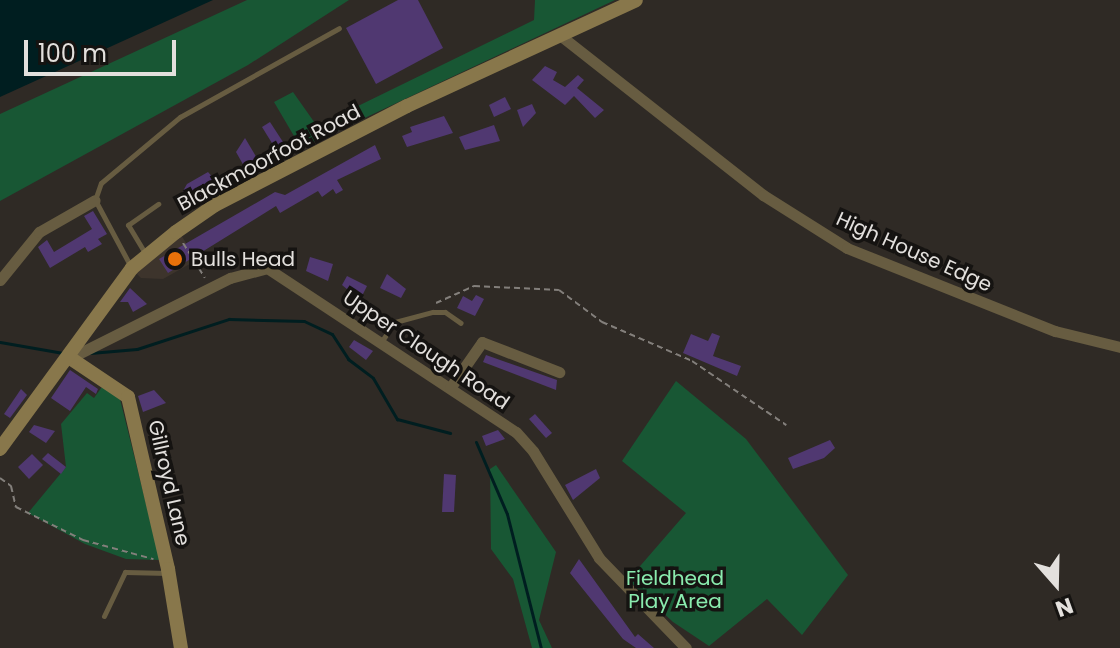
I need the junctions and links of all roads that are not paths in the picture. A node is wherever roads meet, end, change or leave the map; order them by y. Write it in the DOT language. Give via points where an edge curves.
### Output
graph roads {
  1 [pos="636,0"];
  2 [pos="339,28"];
  3 [pos="561,36"];
  4 [pos="95,200"];
  5 [pos="158,204"];
  6 [pos="145,254"];
  7 [pos="132,268"];
  8 [pos="0,280"];
  9 [pos="461,323"];
  10 [pos="381,342"];
  11 [pos="1120,347"];
  12 [pos="77,352"];
  13 [pos="559,372"];
  14 [pos="450,388"];
  15 [pos="0,449"];
  16 [pos="168,566"];
  17 [pos="104,616"];
  18 [pos="181,648"];
  19 [pos="686,648"];
  1 -- 3 [label="street, Blackmoorfoot Road"];
  2 -- 4 [label="lane" via="180,117 101,183"];
  3 -- 6 [label="street, Blackmoorfoot Road" via="407,106 215,205"];
  3 -- 11 [label="street, High House Edge" via="763,195 847,248 1055,331"];
  4 -- 7 [label="lane"];
  4 -- 8 [label="street" via="39,232"];
  5 -- 6 [label="lane" via="128,225"];
  6 -- 7 [label="street, Blackmoorfoot Road"];
  7 -- 12 [label="street, Blackmoorfoot Road"];
  9 -- 10 [label="lane" via="445,312 433,312 395,322"];
  10 -- 12 [label="street, Upper Clough Road" via="267,268 254,267"];
  10 -- 14 [label="street, Upper Clough Road"];
  12 -- 15 [label="street, Blackmoorfoot Road"];
  12 -- 16 [label="street, Gillroyd Lane" via="128,397"];
  13 -- 14 [label="street" via="482,342"];
  14 -- 19 [label="street, Upper Clough Road" via="516,432 599,558"];
  16 -- 17 [label="lane" via="125,572"];
  16 -- 18 [label="street, Gillroyd Lane"];
}
